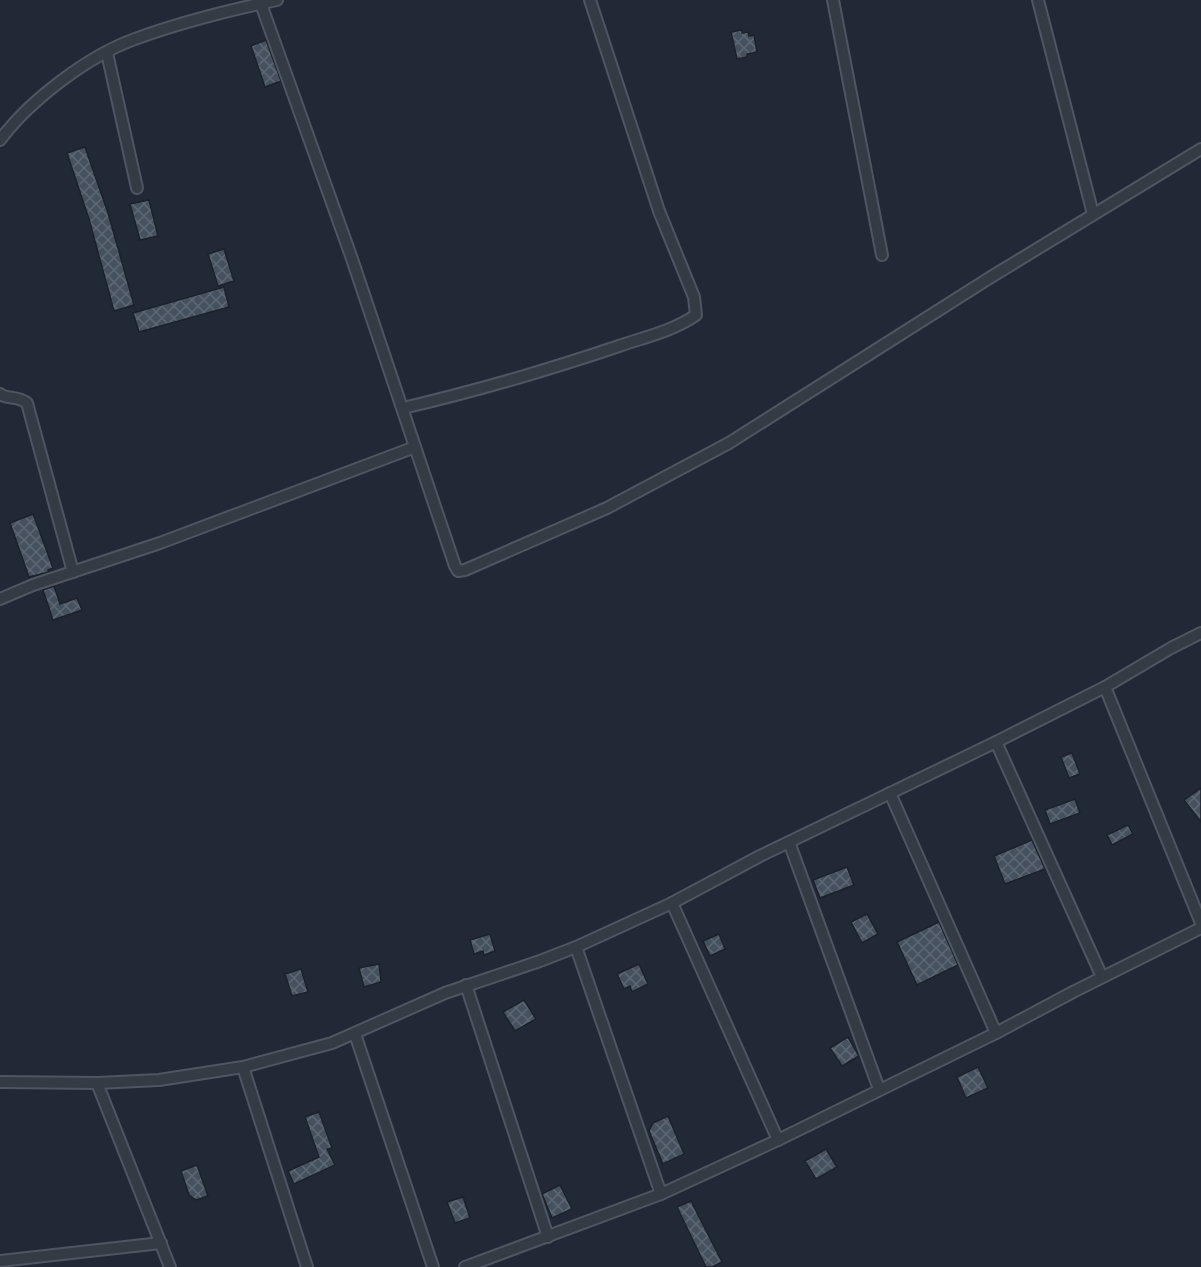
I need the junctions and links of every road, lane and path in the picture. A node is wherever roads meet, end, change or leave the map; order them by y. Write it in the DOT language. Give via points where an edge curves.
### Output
graph roads {
  1 [pos="277,0"];
  2 [pos="590,0"];
  3 [pos="833,0"];
  4 [pos="1038,0"];
  5 [pos="261,4"];
  6 [pos="107,53"];
  7 [pos="0,140"];
  8 [pos="1201,149"];
  9 [pos="137,188"];
  10 [pos="1093,214"];
  11 [pos="882,255"];
  12 [pos="0,394"];
  13 [pos="403,408"];
  14 [pos="416,447"];
  15 [pos="73,572"];
  16 [pos="0,599"];
  17 [pos="1201,633"];
  18 [pos="1105,687"];
  19 [pos="996,742"];
  20 [pos="890,793"];
  21 [pos="789,842"];
  22 [pos="672,903"];
  23 [pos="1201,924"];
  24 [pos="1201,928"];
  25 [pos="576,947"];
  26 [pos="1102,977"];
  27 [pos="466,985"];
  28 [pos="996,1033"];
  29 [pos="355,1034"];
  30 [pos="243,1067"];
  31 [pos="0,1082"];
  32 [pos="97,1083"];
  33 [pos="879,1089"];
  34 [pos="778,1140"];
  35 [pos="661,1194"];
  36 [pos="548,1237"];
  37 [pos="161,1243"];
  38 [pos="0,1261"];
  39 [pos="170,1267"];
  40 [pos="307,1267"];
  41 [pos="433,1267"];
  42 [pos="465,1267"];
  1 -- 5 [label="street"];
  2 -- 13 [label="street" via="659,211 694,297 696,315 682,324 604,351"];
  3 -- 11 [label="street"];
  4 -- 10 [label="street"];
  5 -- 6 [label="street" via="143,36"];
  5 -- 13 [label="street"];
  6 -- 7 [label="street" via="48,90"];
  6 -- 9 [label="street"];
  8 -- 10 [label="street"];
  10 -- 14 [label="street" via="729,442 607,508 465,570 458,571 455,566"];
  12 -- 15 [label="street" via="20,398 27,404"];
  13 -- 14 [label="street"];
  14 -- 15 [label="street"];
  15 -- 16 [label="street"];
  17 -- 18 [label="street"];
  18 -- 19 [label="street"];
  18 -- 23 [label="street"];
  19 -- 20 [label="street"];
  19 -- 26 [label="street"];
  20 -- 21 [label="street"];
  20 -- 28 [label="street"];
  21 -- 22 [label="street"];
  21 -- 33 [label="street"];
  22 -- 25 [label="street"];
  22 -- 34 [label="street"];
  24 -- 26 [label="street"];
  25 -- 27 [label="street"];
  25 -- 35 [label="street"];
  26 -- 28 [label="street"];
  27 -- 29 [label="street"];
  27 -- 36 [label="street"];
  28 -- 33 [label="street"];
  29 -- 30 [label="street"];
  29 -- 41 [label="street"];
  30 -- 32 [label="street" via="159,1080"];
  30 -- 40 [label="street"];
  31 -- 32 [label="street"];
  32 -- 37 [label="street"];
  33 -- 34 [label="street"];
  34 -- 35 [label="street"];
  35 -- 36 [label="street"];
  36 -- 42 [label="street"];
  37 -- 38 [label="street"];
  37 -- 39 [label="street"];
}
